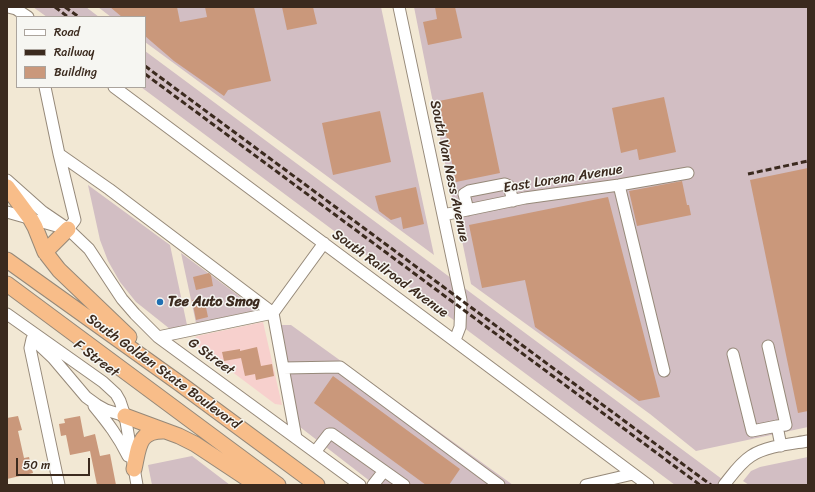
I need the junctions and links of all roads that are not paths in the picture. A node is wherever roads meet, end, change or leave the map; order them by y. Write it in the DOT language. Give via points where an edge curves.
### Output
graph roads {
  1 [pos="8,7"];
  2 [pos="399,7"];
  3 [pos="27,16"];
  4 [pos="45,88"];
  5 [pos="115,88"];
  6 [pos="59,154"];
  7 [pos="688,173"];
  8 [pos="7,180"];
  9 [pos="619,185"];
  10 [pos="7,187"];
  11 [pos="513,201"];
  12 [pos="468,210"];
  13 [pos="7,212"];
  14 [pos="442,215"];
  15 [pos="30,218"];
  16 [pos="68,229"];
  17 [pos="324,243"];
  18 [pos="45,252"];
  19 [pos="7,260"];
  20 [pos="7,284"];
  21 [pos="273,313"];
  22 [pos="7,315"];
  23 [pos="158,337"];
  24 [pos="32,338"];
  25 [pos="455,340"];
  26 [pos="768,346"];
  27 [pos="733,354"];
  28 [pos="283,368"];
  29 [pos="664,371"];
  30 [pos="179,383"];
  31 [pos="86,397"];
  32 [pos="125,416"];
  33 [pos="777,426"];
  34 [pos="168,431"];
  35 [pos="296,438"];
  36 [pos="808,441"];
  37 [pos="782,446"];
  38 [pos="315,452"];
  39 [pos="134,469"];
  40 [pos="384,470"];
  41 [pos="633,474"];
  42 [pos="59,485"];
  43 [pos="137,485"];
  44 [pos="257,485"];
  45 [pos="278,485"];
  46 [pos="317,485"];
  47 [pos="360,485"];
  48 [pos="373,485"];
  49 [pos="404,485"];
  50 [pos="499,485"];
  51 [pos="590,485"];
  52 [pos="648,485"];
  53 [pos="724,485"];
  1 -- 3 [label="street" via="16,8"];
  2 -- 14 [label="street, South Van Ness Avenue"];
  4 -- 6 [label="street"];
  5 -- 17 [label="street, South Railroad Avenue"];
  6 -- 16 [label="street" via="75,220"];
  6 -- 21 [label="street"];
  7 -- 9 [label="street, East Lorena Avenue"];
  8 -- 16 [label="street, G Street" via="43,212"];
  9 -- 11 [label="street, East Lorena Avenue"];
  9 -- 29 [label="street"];
  10 -- 15 [label="highway"];
  11 -- 12 [label="street, East Lorena Avenue"];
  11 -- 12 [label="street" via="510,186 505,184 483,188 464,194"];
  12 -- 14 [label="street, East Lorena Avenue"];
  13 -- 15 [label="street, G Street"];
  14 -- 25 [label="street, South Van Ness Avenue" via="461,300 460,327"];
  15 -- 16 [label="street, G Street"];
  15 -- 18 [label="highway"];
  16 -- 18 [label="highway"];
  16 -- 23 [label="street, G Street" via="89,249 122,299"];
  17 -- 21 [label="street"];
  17 -- 25 [label="street, South Railroad Avenue"];
  18 -- 30 [label="highway" via="59,270"];
  19 -- 30 [label="highway, South Golden State Boulevard"];
  20 -- 45 [label="highway, South Golden State Boulevard"];
  21 -- 23 [label="street"];
  21 -- 28 [label="street"];
  22 -- 24 [label="street, F Street"];
  22 -- 32 [label="street, F Street" via="111,388 120,401"];
  23 -- 35 [label="street, G Street"];
  24 -- 31 [label="street, F Street"];
  24 -- 42 [label="street" via="30,348"];
  25 -- 41 [label="street, South Railroad Avenue"];
  26 -- 33 [label="street" via="786,425"];
  27 -- 33 [label="street" via="752,431"];
  28 -- 35 [label="street"];
  28 -- 50 [label="street" via="340,367"];
  30 -- 46 [label="highway, South Golden State Boulevard"];
  31 -- 32 [label="street, F Street" via="102,408"];
  31 -- 39 [label="street" via="113,429"];
  32 -- 34 [label="highway"];
  32 -- 39 [label="street"];
  33 -- 37 [label="street"];
  34 -- 39 [label="highway" via="151,432 145,436 139,446"];
  34 -- 44 [label="highway" via="195,444"];
  35 -- 38 [label="street, G Street"];
  36 -- 37 [label="street"];
  37 -- 53 [label="street" via="753,454"];
  38 -- 40 [label="street" via="329,434 332,434"];
  38 -- 47 [label="street, G Street"];
  39 -- 43 [label="street"];
  40 -- 48 [label="street"];
  40 -- 49 [label="street"];
  41 -- 51 [label="street"];
  41 -- 52 [label="street, South Railroad Avenue"];
}
